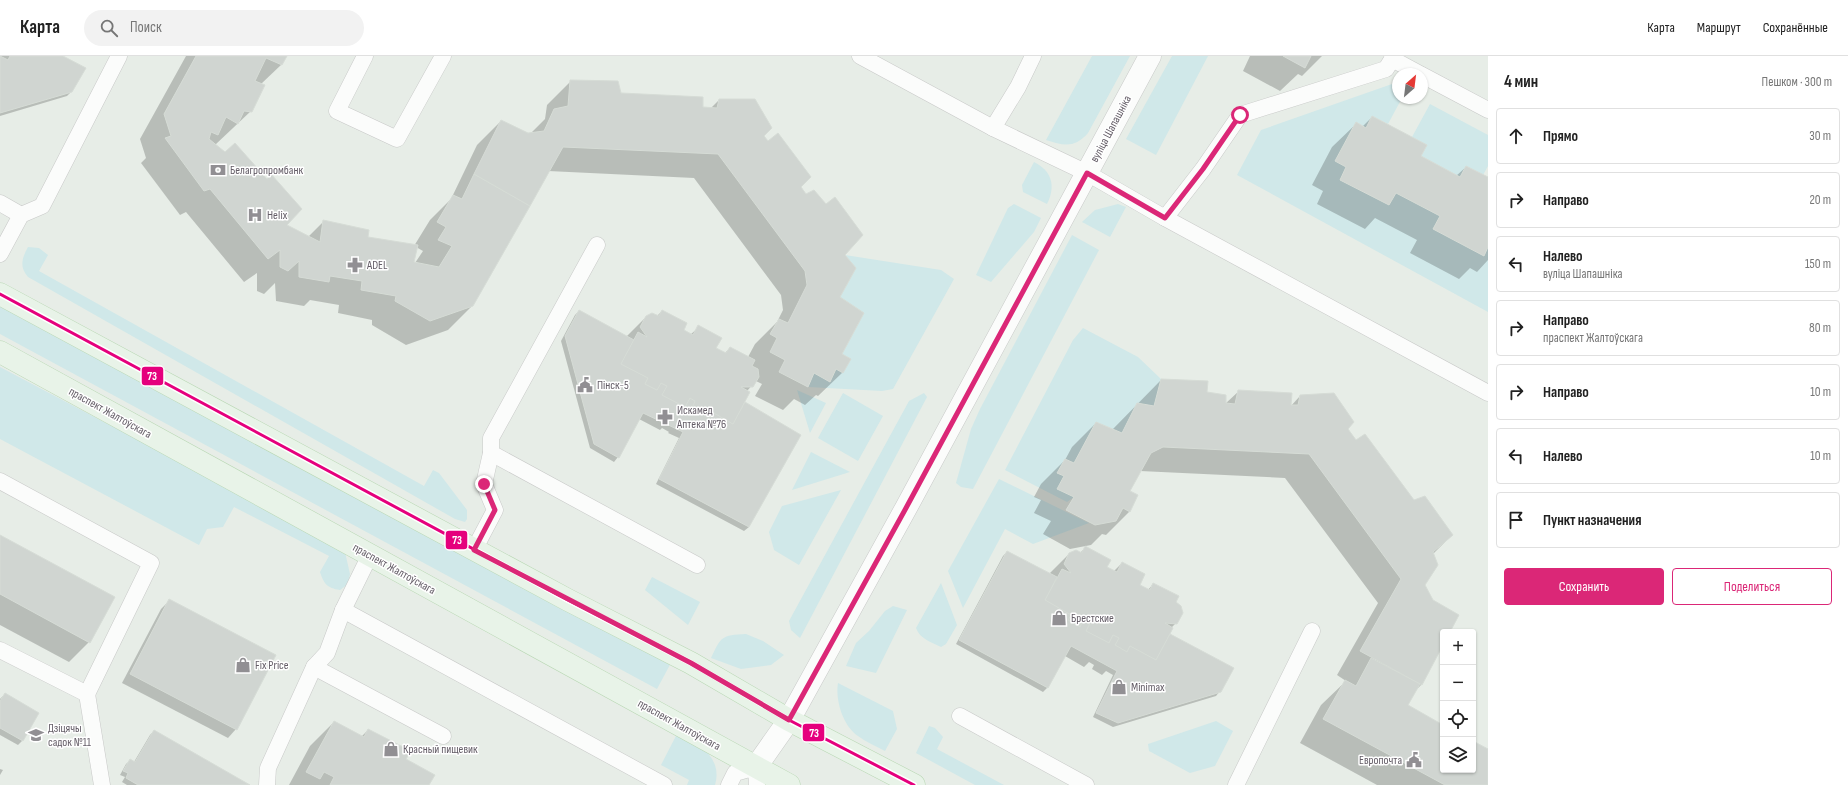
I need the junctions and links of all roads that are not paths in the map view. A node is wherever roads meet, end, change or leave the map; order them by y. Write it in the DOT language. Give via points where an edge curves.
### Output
graph roads {
  1 [pos="119,56"];
  2 [pos="365,56"];
  3 [pos="443,56"];
  4 [pos="860,56"];
  5 [pos="1033,56"];
  6 [pos="1150,56"];
  7 [pos="1393,58"];
  8 [pos="1410,68"];
  9 [pos="1428,78"];
  10 [pos="1488,110"];
  11 [pos="993,128"];
  12 [pos="1087,173"];
  13 [pos="0,203"];
  14 [pos="22,215"];
  15 [pos="1165,218"];
  16 [pos="597,245"];
  17 [pos="0,254"];
  18 [pos="0,294"];
  19 [pos="0,352"];
  20 [pos="1488,393"];
  21 [pos="491,453"];
  22 [pos="0,481"];
  23 [pos="474,550"];
  24 [pos="370,555"];
  25 [pos="697,565"];
  26 [pos="343,610"];
  27 [pos="1312,631"];
  28 [pos="0,650"];
  29 [pos="314,667"];
  30 [pos="87,694"];
  31 [pos="960,716"];
  32 [pos="789,720"];
  33 [pos="443,736"];
  34 [pos="756,776"];
  35 [pos="102,785"];
  36 [pos="267,785"];
  37 [pos="664,785"];
  38 [pos="729,785"];
  39 [pos="789,785"];
  40 [pos="914,785"];
  41 [pos="1086,785"];
  42 [pos="1236,785"];
  1 -- 14 [label="lane" via="42,206"];
  2 -- 3 [label="lane" via="337,111 397,139"];
  4 -- 11 [label="lane"];
  5 -- 11 [label="lane"];
  6 -- 12 [label="street, вуліца Шапашніка"];
  7 -- 8 [label="lane"];
  7 -- 15 [label="lane" via="1386,69 1240,115"];
  9 -- 10 [label="lane"];
  11 -- 12 [label="lane"];
  12 -- 15 [label="lane"];
  12 -- 32 [label="street, вуліца Шапашніка"];
  13 -- 14 [label="lane"];
  14 -- 17 [label="lane"];
  15 -- 20 [label="lane"];
  16 -- 21 [label="lane" via="491,438"];
  18 -- 23 [label="main road"];
  19 -- 24 [label="main road, праспект Жалтоўскага"];
  21 -- 23 [label="lane" via="484,484 495,510"];
  21 -- 25 [label="lane"];
  22 -- 30 [label="lane" via="151,563"];
  23 -- 32 [label="main road" via="691,663"];
  24 -- 26 [label="lane"];
  24 -- 34 [label="main road, праспект Жалтоўскага"];
  26 -- 29 [label="lane" via="326,653"];
  26 -- 37 [label="lane"];
  27 -- 42 [label="lane"];
  28 -- 30 [label="lane"];
  29 -- 33 [label="lane"];
  29 -- 36 [label="lane" via="268,768"];
  30 -- 35 [label="lane"];
  31 -- 41 [label="lane"];
  32 -- 34 [label="street, вуліца Шапашніка"];
  32 -- 40 [label="main road"];
  34 -- 38 [label="lane" via="735,773"];
  34 -- 39 [label="main road, праспект Жалтоўскага"];
}
